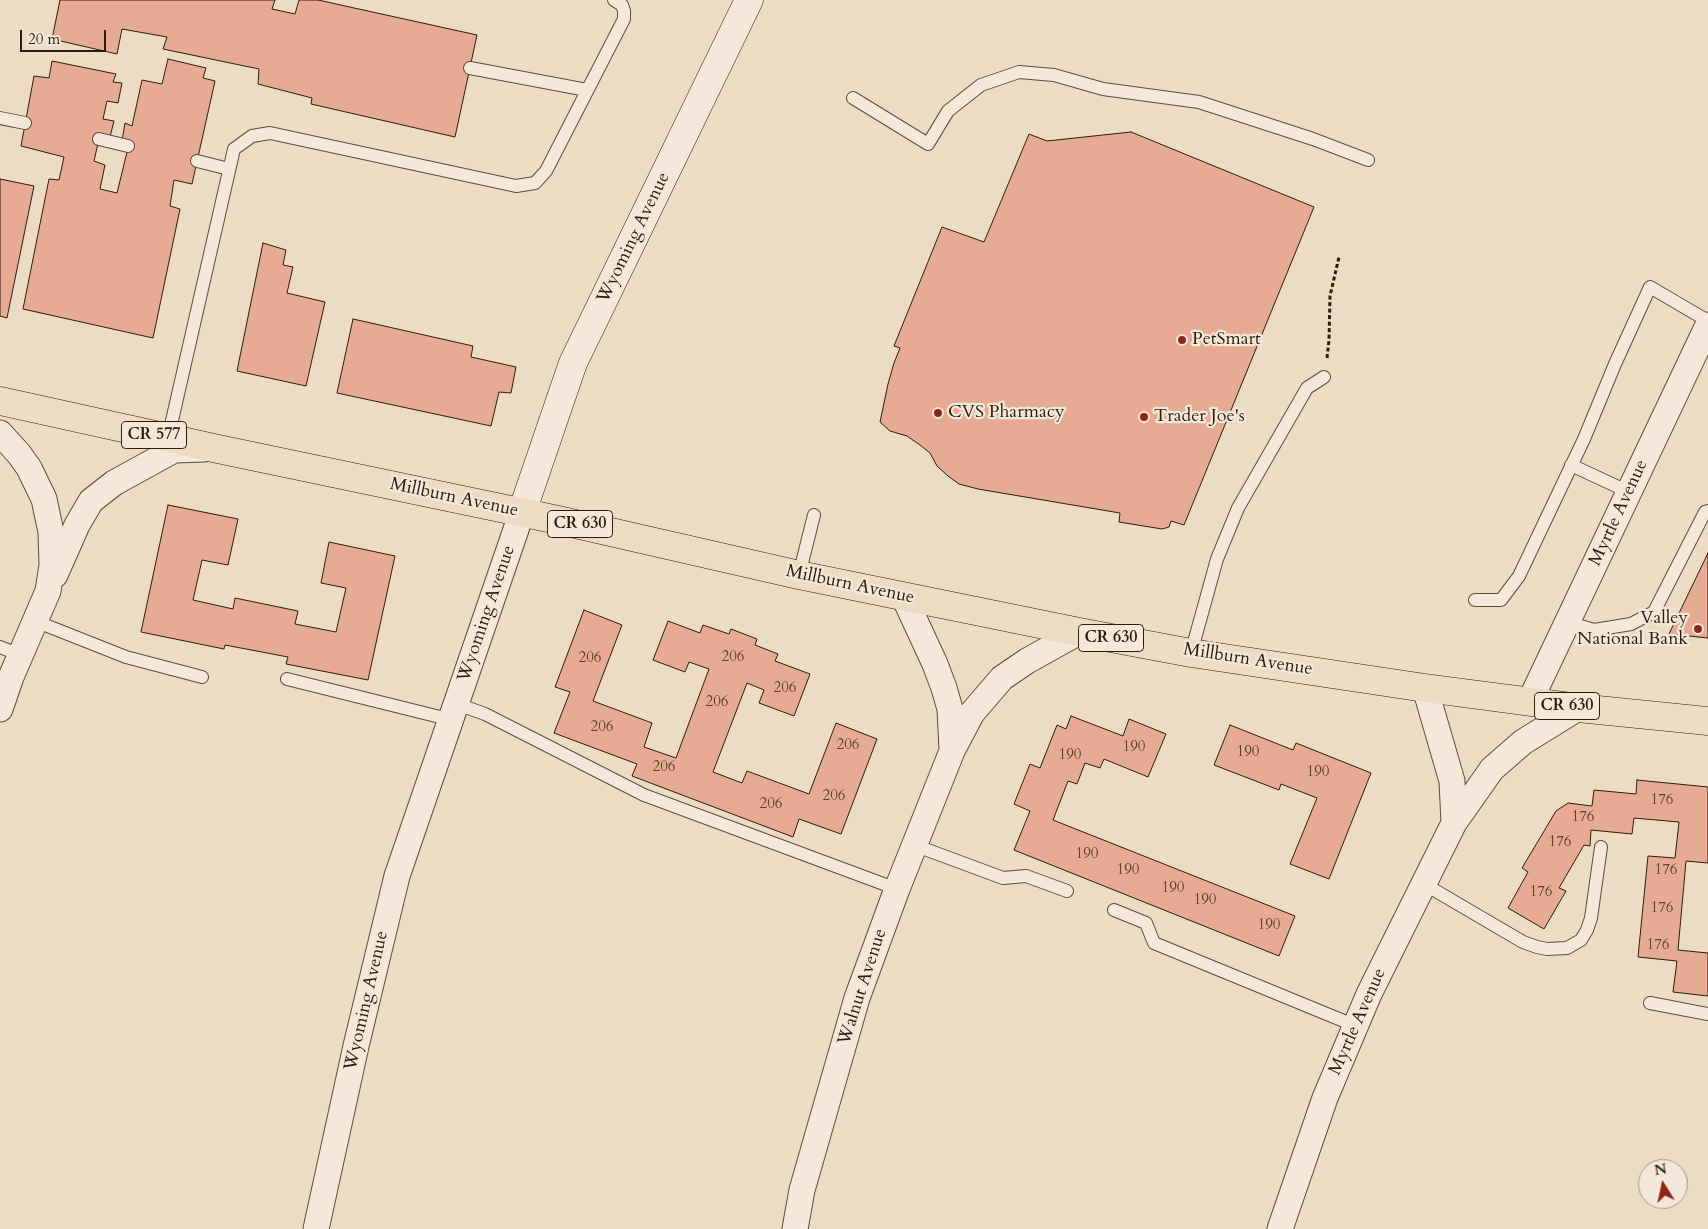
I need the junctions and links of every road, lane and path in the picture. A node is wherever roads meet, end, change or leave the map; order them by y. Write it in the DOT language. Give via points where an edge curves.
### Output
graph roads {
  1 [pos="614,0"];
  2 [pos="749,0"];
  3 [pos="470,68"];
  4 [pos="587,90"];
  5 [pos="853,98"];
  6 [pos="0,118"];
  7 [pos="25,123"];
  8 [pos="99,139"];
  9 [pos="128,146"];
  10 [pos="197,160"];
  11 [pos="1368,160"];
  12 [pos="229,169"];
  13 [pos="1339,257"];
  14 [pos="1708,320"];
  15 [pos="1708,325"];
  16 [pos="1324,377"];
  17 [pos="0,401"];
  18 [pos="0,433"];
  19 [pos="168,438"];
  20 [pos="218,449"];
  21 [pos="1571,465"];
  22 [pos="1629,492"];
  23 [pos="1708,511"];
  24 [pos="522,512"];
  25 [pos="814,515"];
  26 [pos="799,575"];
  27 [pos="48,591"];
  28 [pos="904,597"];
  29 [pos="1475,600"];
  30 [pos="35,621"];
  31 [pos="1567,622"];
  32 [pos="1079,632"];
  33 [pos="10,651"];
  34 [pos="1191,652"];
  35 [pos="202,677"];
  36 [pos="287,679"];
  37 [pos="1425,688"];
  38 [pos="1530,701"];
  39 [pos="1578,708"];
  40 [pos="0,709"];
  41 [pos="454,712"];
  42 [pos="1708,721"];
  43 [pos="952,751"];
  44 [pos="1454,823"];
  45 [pos="914,845"];
  46 [pos="1601,846"];
  47 [pos="1424,884"];
  48 [pos="897,889"];
  49 [pos="1067,892"];
  50 [pos="1114,910"];
  51 [pos="1650,1003"];
  52 [pos="1708,1014"];
  53 [pos="1356,1026"];
  54 [pos="316,1229"];
  55 [pos="795,1229"];
  56 [pos="1280,1229"];
  1 -- 4 [label="lane" via="622,5 624,20"];
  2 -- 24 [label="main road, Wyoming Avenue" via="573,364"];
  3 -- 4 [label="lane"];
  4 -- 12 [label="lane" via="546,171 535,183 526,186 270,133 252,136 234,149"];
  5 -- 11 [label="lane" via="928,144 948,111 982,85 1019,72 1054,75 1103,89 1198,102"];
  6 -- 7 [label="lane"];
  8 -- 9 [label="lane"];
  10 -- 12 [label="lane"];
  12 -- 19 [label="lane"];
  13 -- 16 [label="path" via="1330,296"];
  14 -- 21 [label="lane" via="1650,287"];
  15 -- 22 [label="street, Myrtle Avenue"];
  16 -- 34 [label="lane" via="1307,388 1238,508 1217,559"];
  17 -- 19 [label="main road, Millburn Avenue / CR 577"];
  18 -- 27 [label="street" via="20,454 44,498 51,532 52,565"];
  19 -- 20 [label="main road, Millburn Avenue / CR 577"];
  20 -- 24 [label="main road, Millburn Avenue / CR 577"];
  20 -- 27 [label="street" via="174,450 114,483 91,501"];
  21 -- 22 [label="lane"];
  21 -- 29 [label="lane" via="1519,576 1501,600"];
  22 -- 31 [label="street, Myrtle Avenue"];
  23 -- 31 [label="lane" via="1654,612 1631,624 1594,630"];
  24 -- 26 [label="main road, Millburn Avenue / CR 630"];
  24 -- 41 [label="street, Wyoming Avenue"];
  25 -- 26 [label="lane"];
  26 -- 28 [label="main road, Millburn Avenue / CR 630"];
  27 -- 30 [label="street"];
  28 -- 32 [label="main road, Millburn Avenue / CR 630"];
  28 -- 43 [label="street, Walnut Avenue" via="944,688 950,709"];
  30 -- 33 [label="street"];
  30 -- 35 [label="lane" via="126,657"];
  31 -- 38 [label="street, Myrtle Avenue"];
  32 -- 34 [label="main road, Millburn Avenue / CR 630"];
  32 -- 43 [label="street, Walnut Avenue" via="1002,678 972,714"];
  33 -- 40 [label="street"];
  34 -- 37 [label="main road, Millburn Avenue / CR 630"];
  36 -- 41 [label="lane"];
  37 -- 38 [label="main road, Millburn Avenue / CR 630"];
  37 -- 44 [label="street, Myrtle Avenue" via="1452,781"];
  38 -- 39 [label="main road, Millburn Avenue / CR 630"];
  39 -- 42 [label="main road, Millburn Avenue / CR 630"];
  39 -- 44 [label="street, Myrtle Avenue" via="1523,742 1492,769"];
  41 -- 48 [label="lane" via="485,714 644,794"];
  41 -- 54 [label="street, Wyoming Avenue" via="398,876"];
  43 -- 45 [label="street, Walnut Avenue"];
  44 -- 47 [label="street, Myrtle Avenue"];
  45 -- 48 [label="street, Walnut Avenue"];
  45 -- 49 [label="lane" via="1003,878 1026,876"];
  46 -- 47 [label="lane" via="1589,924 1581,940 1567,948 1547,949 1524,942"];
  47 -- 53 [label="street, Myrtle Avenue"];
  48 -- 55 [label="street, Walnut Avenue" via="857,998 802,1190"];
  50 -- 53 [label="lane" via="1146,924 1154,943"];
  51 -- 52 [label="lane"];
  53 -- 56 [label="street, Myrtle Avenue" via="1325,1098"];
}
